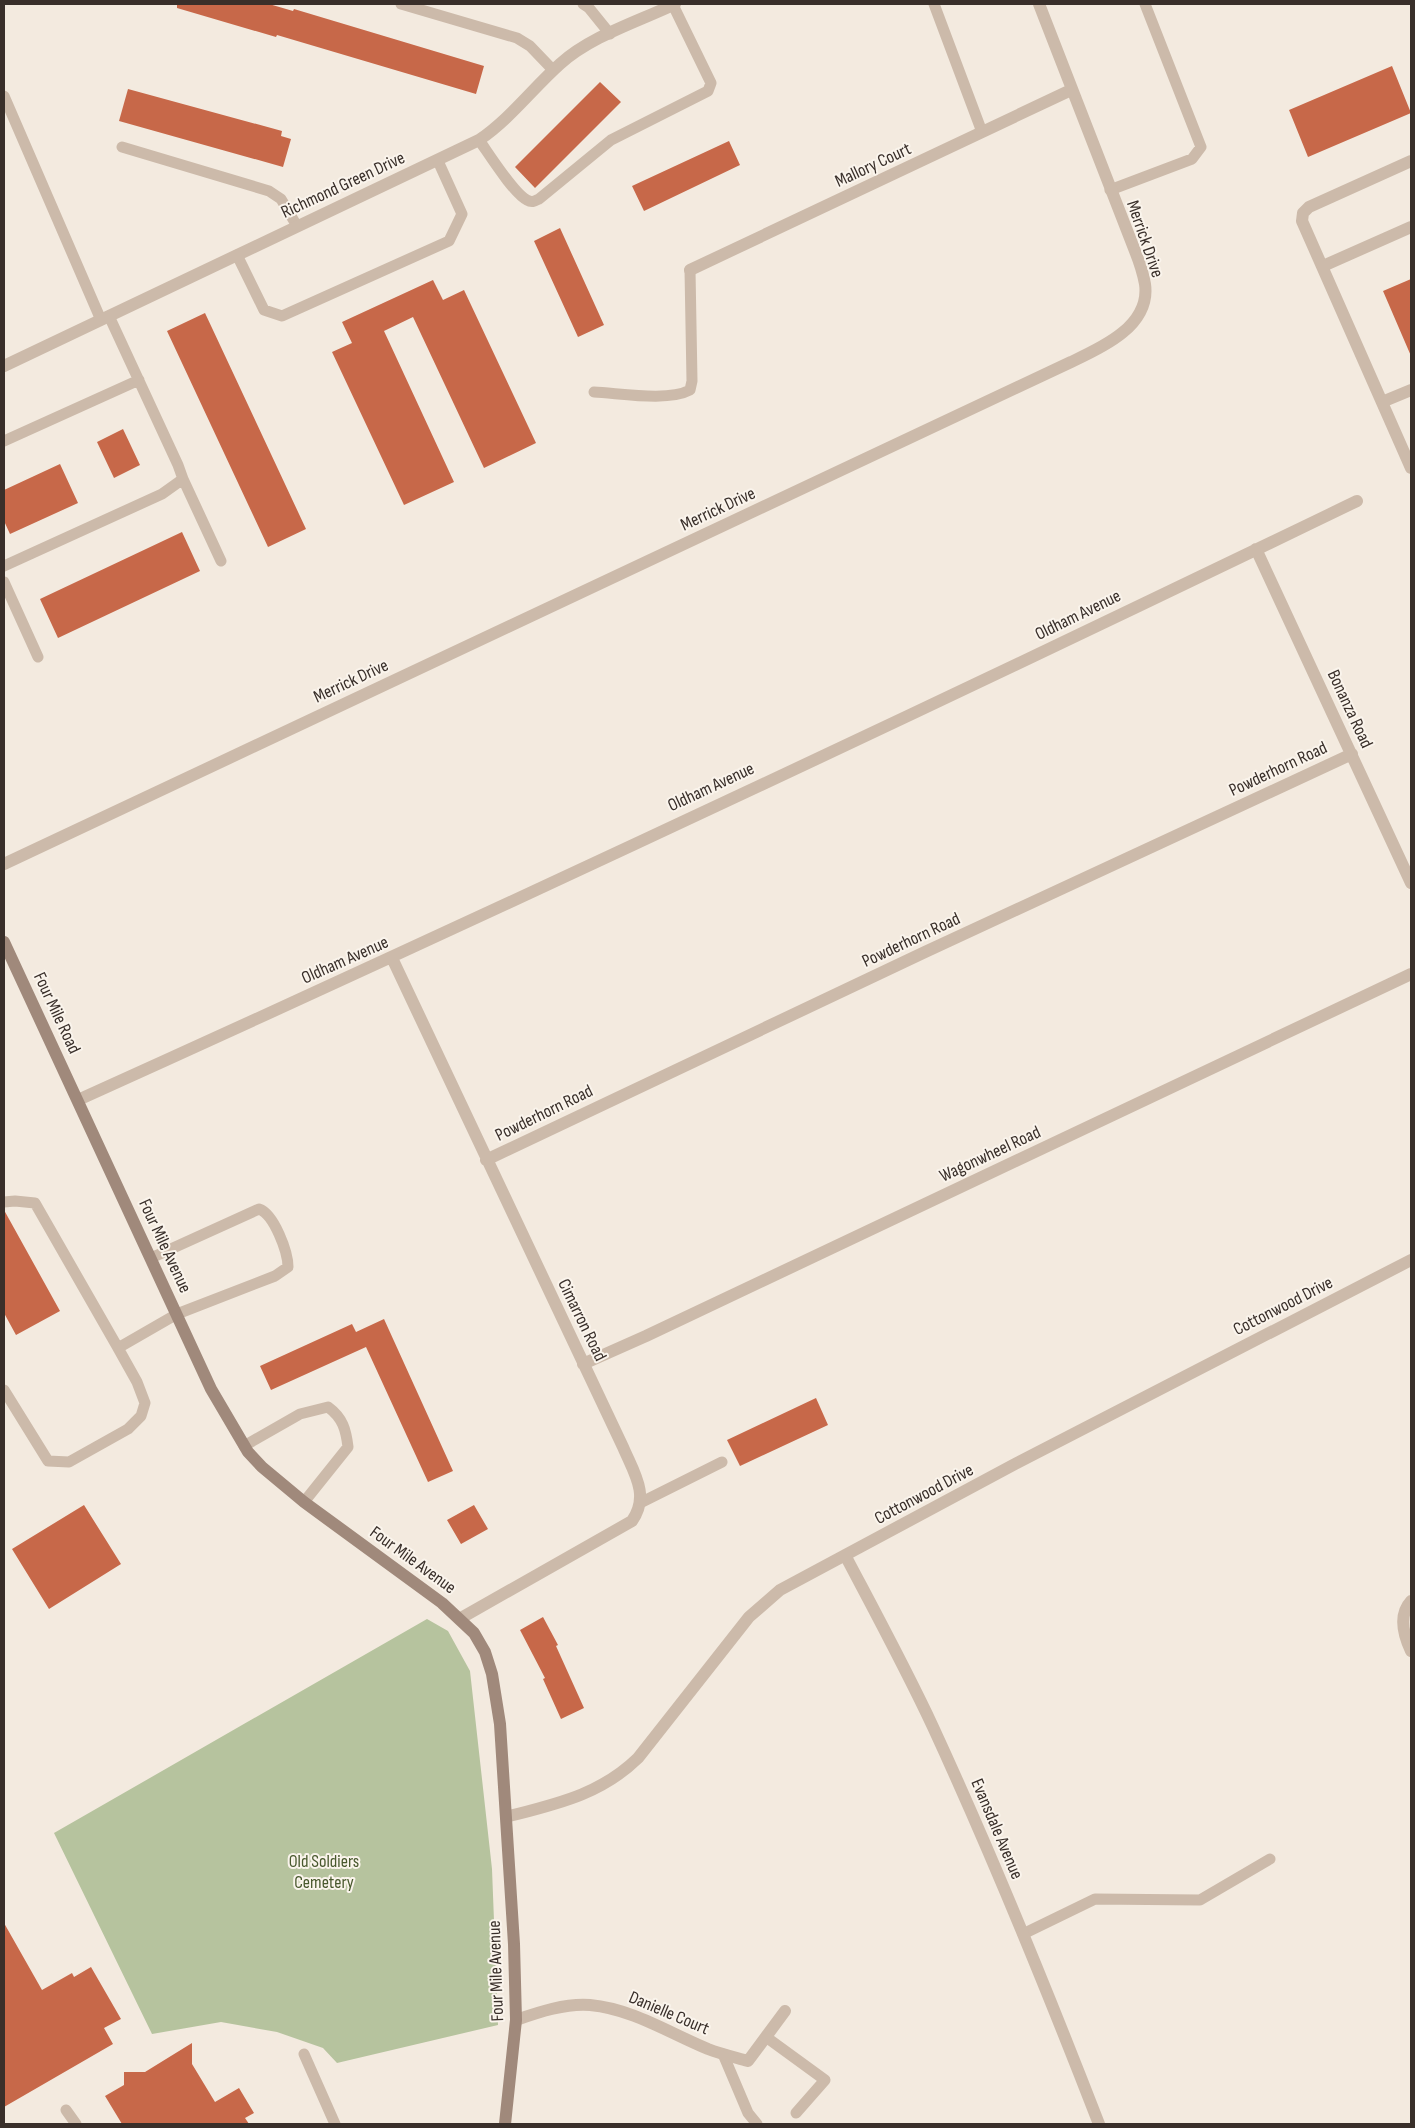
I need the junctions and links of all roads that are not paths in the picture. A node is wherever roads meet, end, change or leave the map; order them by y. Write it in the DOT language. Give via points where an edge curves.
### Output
graph roads {
  1 [pos="401,4"];
  2 [pos="583,4"];
  3 [pos="674,4"];
  4 [pos="934,4"];
  5 [pos="1039,4"];
  6 [pos="1145,4"];
  7 [pos="610,34"];
  8 [pos="553,70"];
  9 [pos="1071,90"];
  10 [pos="4,96"];
  11 [pos="982,132"];
  12 [pos="479,140"];
  13 [pos="122,147"];
  14 [pos="438,161"];
  15 [pos="1411,161"];
  16 [pos="1110,190"];
  17 [pos="297,226"];
  18 [pos="1411,227"];
  19 [pos="237,255"];
  20 [pos="1323,266"];
  21 [pos="690,270"];
  22 [pos="105,318"];
  23 [pos="4,366"];
  24 [pos="138,380"];
  25 [pos="1411,390"];
  26 [pos="594,392"];
  27 [pos="1382,402"];
  28 [pos="4,442"];
  29 [pos="1411,468"];
  30 [pos="182,479"];
  31 [pos="1357,501"];
  32 [pos="1256,549"];
  33 [pos="221,561"];
  34 [pos="4,566"];
  35 [pos="4,582"];
  36 [pos="38,657"];
  37 [pos="1352,754"];
  38 [pos="4,864"];
  39 [pos="1411,883"];
  40 [pos="4,942"];
  41 [pos="392,958"];
  42 [pos="1411,974"];
  43 [pos="78,1100"];
  44 [pos="486,1160"];
  45 [pos="4,1202"];
  46 [pos="151,1258"];
  47 [pos="1411,1260"];
  48 [pos="177,1314"];
  49 [pos="118,1348"];
  50 [pos="583,1364"];
  51 [pos="4,1390"];
  52 [pos="244,1446"];
  53 [pos="722,1462"];
  54 [pos="304,1502"];
  55 [pos="640,1503"];
  56 [pos="845,1555"];
  57 [pos="1411,1601"];
  58 [pos="461,1618"];
  59 [pos="1411,1651"];
  60 [pos="506,1817"];
  61 [pos="1270,1859"];
  62 [pos="1023,1934"];
  63 [pos="785,2011"];
  64 [pos="516,2020"];
  65 [pos="766,2037"];
  66 [pos="304,2054"];
  67 [pos="723,2054"];
  68 [pos="66,2110"];
  69 [pos="796,2113"];
  70 [pos="76,2124"];
  71 [pos="335,2124"];
  72 [pos="505,2124"];
  73 [pos="757,2124"];
  74 [pos="1099,2124"];
  1 -- 8 [label="lane" via="517,38 530,46"];
  2 -- 7 [label="lane"];
  3 -- 7 [label="street, Richmond Green Drive"];
  3 -- 12 [label="lane" via="711,83 708,91 611,140 532,202 516,189"];
  4 -- 11 [label="lane"];
  5 -- 9 [label="street, Merrick Drive"];
  6 -- 16 [label="lane" via="1201,148 1192,158"];
  7 -- 8 [label="street, Richmond Green Drive" via="579,49"];
  8 -- 12 [label="street, Richmond Green Drive" via="508,118"];
  9 -- 11 [label="street, Mallory Court"];
  9 -- 16 [label="street, Merrick Drive"];
  10 -- 22 [label="lane"];
  11 -- 21 [label="street, Mallory Court"];
  12 -- 14 [label="street, Richmond Green Drive"];
  13 -- 17 [label="lane" via="269,191 281,199"];
  14 -- 17 [label="street, Richmond Green Drive"];
  14 -- 19 [label="lane" via="462,214 449,241 282,316 264,310"];
  15 -- 20 [label="street" via="1331,196 1303,213 1302,221"];
  16 -- 38 [label="street, Merrick Drive" via="1138,258 1145,285 1140,311 1130,326 1115,339"];
  17 -- 19 [label="street, Richmond Green Drive"];
  18 -- 20 [label="street"];
  19 -- 22 [label="street, Richmond Green Drive"];
  20 -- 27 [label="street"];
  21 -- 26 [label="lane" via="690,390 667,396"];
  22 -- 23 [label="street, Richmond Green Drive"];
  22 -- 24 [label="lane"];
  24 -- 28 [label="lane"];
  24 -- 30 [label="lane"];
  25 -- 27 [label="street"];
  27 -- 29 [label="street"];
  30 -- 33 [label="lane"];
  30 -- 34 [label="lane" via="162,494"];
  31 -- 32 [label="street, Oldham Avenue"];
  32 -- 37 [label="street, Bonanza Road"];
  32 -- 41 [label="street, Oldham Avenue"];
  35 -- 36 [label="lane"];
  37 -- 39 [label="street, Bonanza Road"];
  37 -- 44 [label="street, Powderhorn Road"];
  40 -- 43 [label="street, Four Mile Road"];
  41 -- 43 [label="street, Oldham Avenue"];
  41 -- 44 [label="street, Cimarron Road"];
  42 -- 50 [label="street, Wagonwheel Road"];
  43 -- 46 [label="street, Four Mile Avenue"];
  44 -- 50 [label="street, Cimarron Road"];
  45 -- 49 [label="lane" via="35,1203"];
  46 -- 48 [label="street, Four Mile Avenue"];
  46 -- 48 [label="lane" via="259,1209 270,1216 288,1258 288,1267 275,1276"];
  47 -- 56 [label="street, Cottonwood Drive"];
  48 -- 49 [label="lane"];
  48 -- 52 [label="street, Four Mile Avenue" via="211,1389"];
  49 -- 51 [label="lane" via="145,1402 141,1416 128,1429 69,1462 48,1461"];
  50 -- 55 [label="street, Cimarron Road" via="637,1481"];
  52 -- 54 [label="street, Four Mile Avenue" via="262,1468"];
  52 -- 54 [label="lane" via="300,1414 328,1407 338,1414 346,1431 348,1447"];
  53 -- 55 [label="lane"];
  54 -- 58 [label="street, Four Mile Avenue"];
  55 -- 58 [label="street" via="640,1510 632,1521"];
  56 -- 60 [label="street, Cottonwood Drive" via="763,1602 624,1772 592,1791"];
  56 -- 62 [label="street, Evansdale Avenue" via="932,1726"];
  57 -- 59 [label="street" via="1404,1615 1404,1632"];
  58 -- 60 [label="street, Four Mile Avenue" via="485,1652 492,1674 500,1724"];
  60 -- 64 [label="street, Four Mile Avenue"];
  61 -- 62 [label="lane" via="1200,1900 1095,1899"];
  62 -- 74 [label="street, Evansdale Avenue"];
  63 -- 65 [label="street, Danielle Court"];
  64 -- 67 [label="street, Danielle Court" via="569,2006 610,2008"];
  64 -- 72 [label="street, Four Mile Avenue"];
  65 -- 67 [label="street, Danielle Court" via="748,2061"];
  65 -- 69 [label="lane" via="826,2080"];
  66 -- 71 [label="lane"];
  67 -- 73 [label="lane" via="748,2113"];
  68 -- 70 [label="lane"];
}
